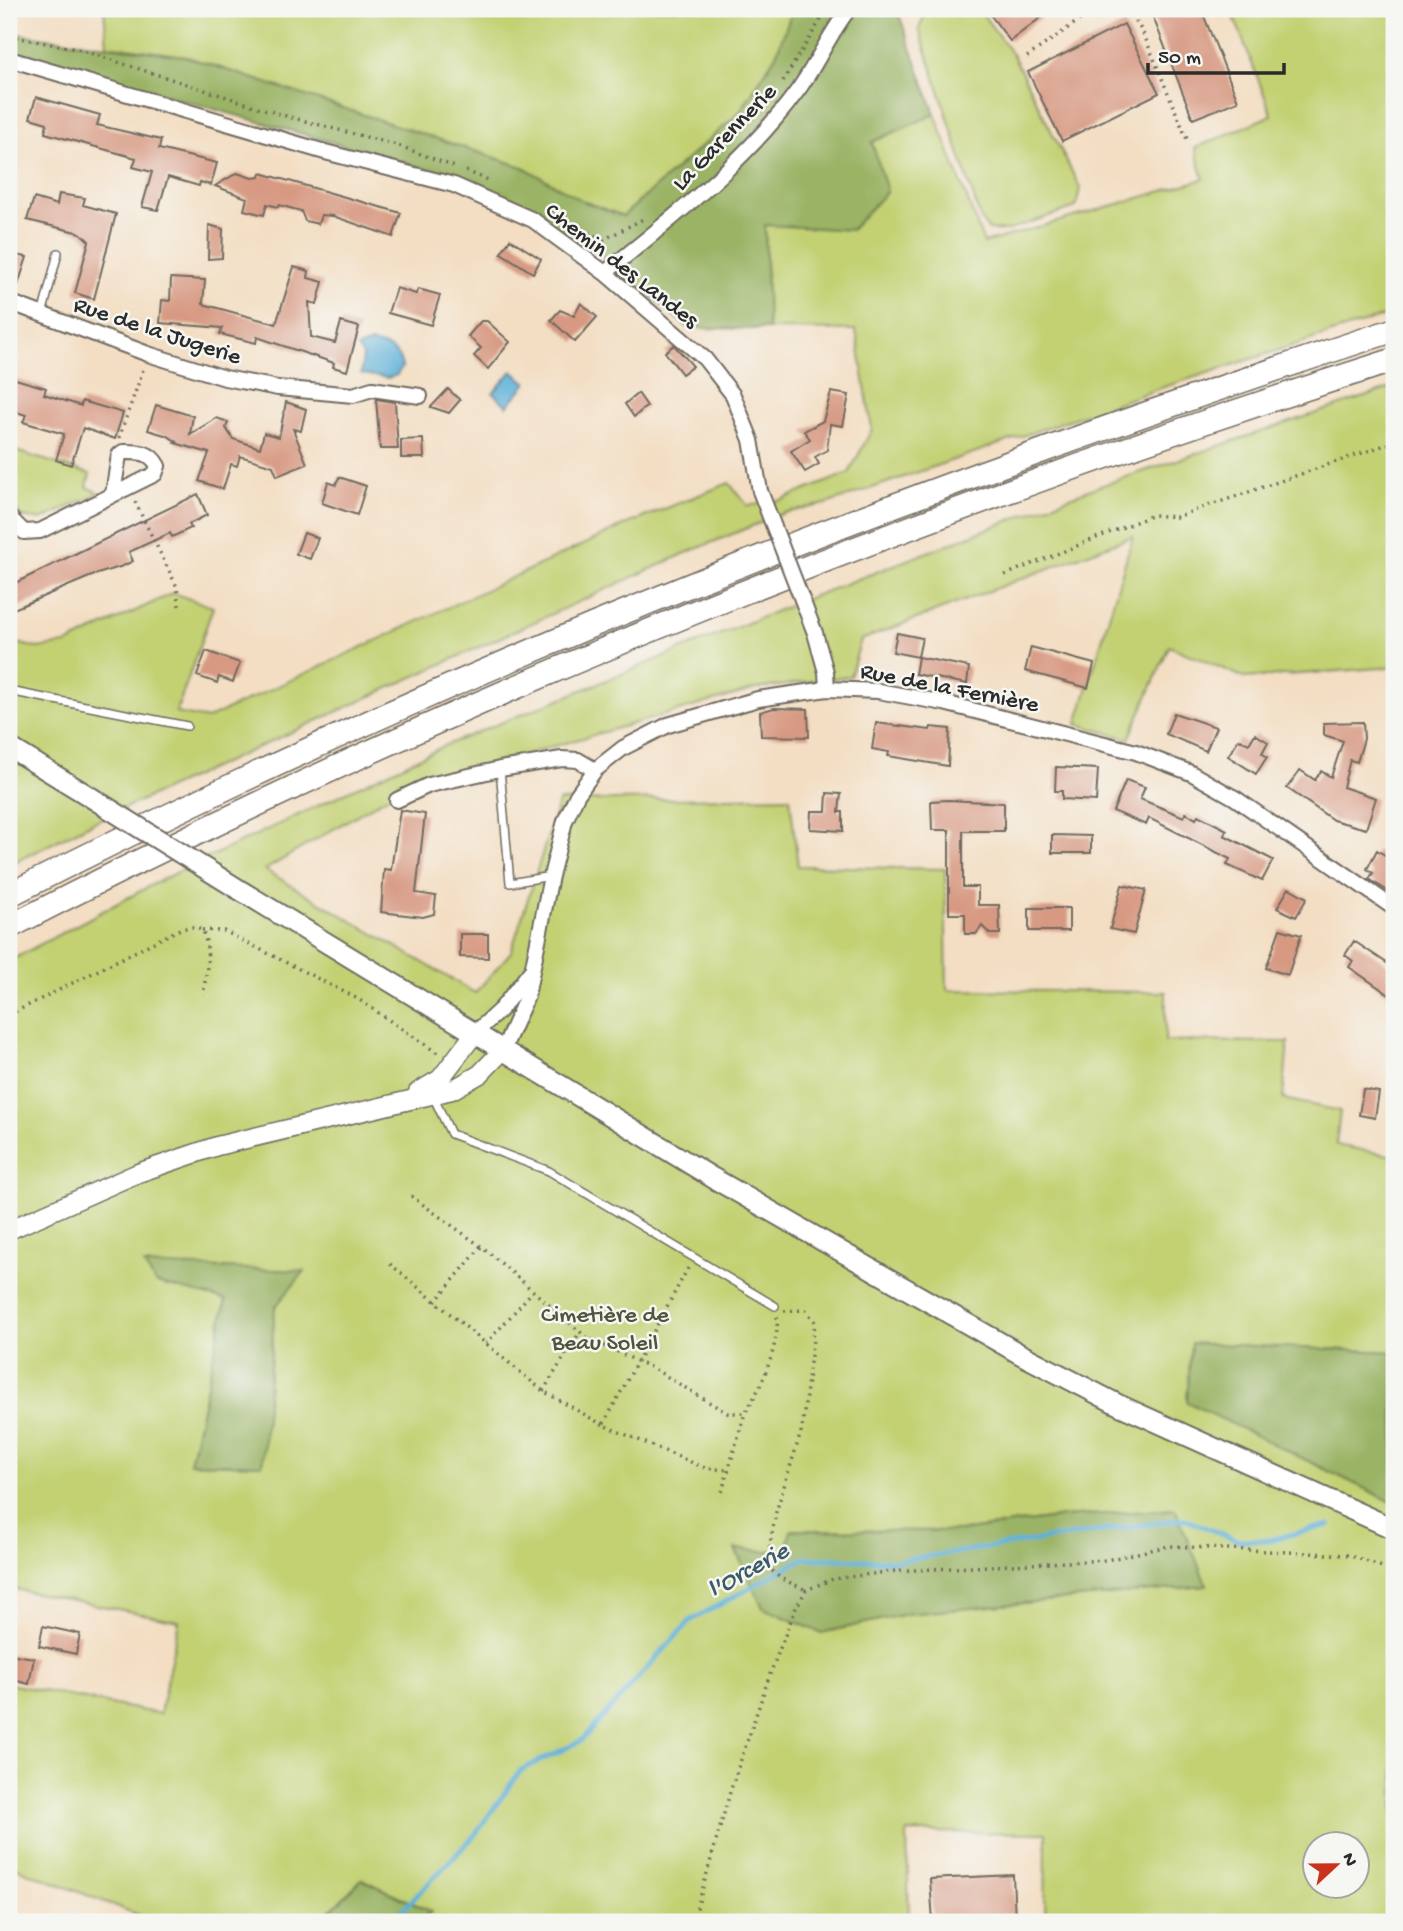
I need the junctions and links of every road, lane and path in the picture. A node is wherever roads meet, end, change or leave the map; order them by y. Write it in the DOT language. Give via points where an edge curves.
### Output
graph roads {
  1 [pos="828,9"];
  2 [pos="849,9"];
  3 [pos="1094,9"];
  4 [pos="1129,9"];
  5 [pos="9,36"];
  6 [pos="1027,57"];
  7 [pos="9,59"];
  8 [pos="780,85"];
  9 [pos="1187,139"];
  10 [pos="497,185"];
  11 [pos="540,206"];
  12 [pos="653,213"];
  13 [pos="603,240"];
  14 [pos="58,253"];
  15 [pos="605,273"];
  16 [pos="9,302"];
  17 [pos="42,315"];
  18 [pos="1394,330"];
  19 [pos="148,354"];
  20 [pos="1394,360"];
  21 [pos="1394,376"];
  22 [pos="419,396"];
  23 [pos="1394,442"];
  24 [pos="123,452"];
  25 [pos="128,487"];
  26 [pos="113,494"];
  27 [pos="9,517"];
  28 [pos="1004,575"];
  29 [pos="179,606"];
  30 [pos="827,689"];
  31 [pos="9,691"];
  32 [pos="187,726"];
  33 [pos="9,747"];
  34 [pos="500,769"];
  35 [pos="595,770"];
  36 [pos="397,800"];
  37 [pos="245,809"];
  38 [pos="551,877"];
  39 [pos="9,895"];
  40 [pos="1394,908"];
  41 [pos="9,927"];
  42 [pos="202,930"];
  43 [pos="531,971"];
  44 [pos="203,995"];
  45 [pos="9,1015"];
  46 [pos="475,1033"];
  47 [pos="503,1050"];
  48 [pos="453,1065"];
  49 [pos="430,1091"];
  50 [pos="411,1196"];
  51 [pos="9,1230"];
  52 [pos="482,1247"];
  53 [pos="693,1258"];
  54 [pos="390,1264"];
  55 [pos="532,1292"];
  56 [pos="435,1302"];
  57 [pos="776,1310"];
  58 [pos="580,1332"];
  59 [pos="485,1344"];
  60 [pos="638,1363"];
  61 [pos="543,1391"];
  62 [pos="745,1413"];
  63 [pos="604,1425"];
  64 [pos="729,1470"];
  65 [pos="722,1492"];
  66 [pos="1394,1529"];
  67 [pos="1394,1571"];
  68 [pos="806,1590"];
  69 [pos="693,1922"];
  1 -- 8 [label="path"];
  2 -- 15 [label="street, La Garennerie" via="799,89 753,144 703,195"];
  3 -- 6 [label="path"];
  4 -- 9 [label="path"];
  5 -- 10 [label="path" via="77,49 289,117 397,145"];
  7 -- 15 [label="street, Chemin des Landes" via="454,185 533,220"];
  11 -- 13 [label="path"];
  12 -- 13 [label="path"];
  13 -- 15 [label="path"];
  14 -- 17 [label="lane"];
  15 -- 30 [label="street, Chemin des Landes, bridge" via="705,359 733,395 751,440 760,491 815,633 827,672"];
  16 -- 17 [label="street, Rue de la Jugerie"];
  17 -- 19 [label="street, Rue de la Jugerie"];
  18 -- 39 [label="highway" via="1101,429 689,584 326,740"];
  19 -- 22 [label="street, Rue de la Jugerie" via="225,378 278,388 353,395 372,389"];
  19 -- 24 [label="path" via="119,439"];
  20 -- 37 [label="highway" via="1113,454 827,560 504,691"];
  21 -- 37 [label="highway" via="908,544 523,699 276,811"];
  23 -- 28 [label="path" via="1176,517 1153,516"];
  24 -- 25 [label="street" via="142,452 158,466 155,474"];
  24 -- 26 [label="street" via="116,462"];
  25 -- 26 [label="street"];
  25 -- 29 [label="path" via="177,587"];
  26 -- 27 [label="street" via="40,531 24,532"];
  30 -- 35 [label="street, Rue de la Fernière" via="758,699 668,725 623,748"];
  30 -- 40 [label="street, Rue de la Fernière" via="878,691 944,703 1099,742 1191,773 1235,798"];
  31 -- 32 [label="lane"];
  33 -- 46 [label="main road, bridge"];
  34 -- 35 [label="street" via="562,759 578,760"];
  34 -- 36 [label="street" via="429,785"];
  34 -- 38 [label="lane" via="510,883"];
  35 -- 38 [label="street, Rue de la Fernière" via="576,794"];
  37 -- 41 [label="highway"];
  38 -- 43 [label="street, Rue de la Fernière"];
  42 -- 44 [label="path" via="208,956"];
  42 -- 45 [label="path" via="180,929"];
  42 -- 48 [label="path" via="224,931 358,999"];
  43 -- 46 [label="street, Rue de la Fernière"];
  43 -- 47 [label="street, Rue de la Fernière" via="527,996"];
  46 -- 47 [label="main road"];
  46 -- 48 [label="street"];
  47 -- 49 [label="street" via="480,1074 452,1090"];
  47 -- 66 [label="main road" via="713,1178 1020,1354 1119,1405"];
  48 -- 49 [label="street"];
  49 -- 51 [label="street" via="217,1146 138,1173"];
  49 -- 53 [label="lane" via="450,1134 550,1171"];
  50 -- 52 [label="path"];
  52 -- 55 [label="path"];
  52 -- 56 [label="path"];
  53 -- 57 [label="lane"];
  53 -- 60 [label="path"];
  54 -- 56 [label="path"];
  55 -- 58 [label="path"];
  55 -- 59 [label="path"];
  56 -- 59 [label="path"];
  57 -- 62 [label="path" via="779,1329 759,1391"];
  57 -- 68 [label="path" via="806,1310 815,1322 802,1429 776,1512 766,1566"];
  58 -- 60 [label="path"];
  58 -- 61 [label="path"];
  59 -- 61 [label="path"];
  60 -- 62 [label="path" via="727,1413"];
  60 -- 63 [label="path"];
  61 -- 63 [label="path"];
  62 -- 64 [label="path"];
  63 -- 64 [label="path" via="705,1468"];
  64 -- 65 [label="path"];
  67 -- 68 [label="path" via="1348,1555 1169,1546 1106,1560 895,1571 834,1579"];
  68 -- 69 [label="path" via="765,1687"];
}
